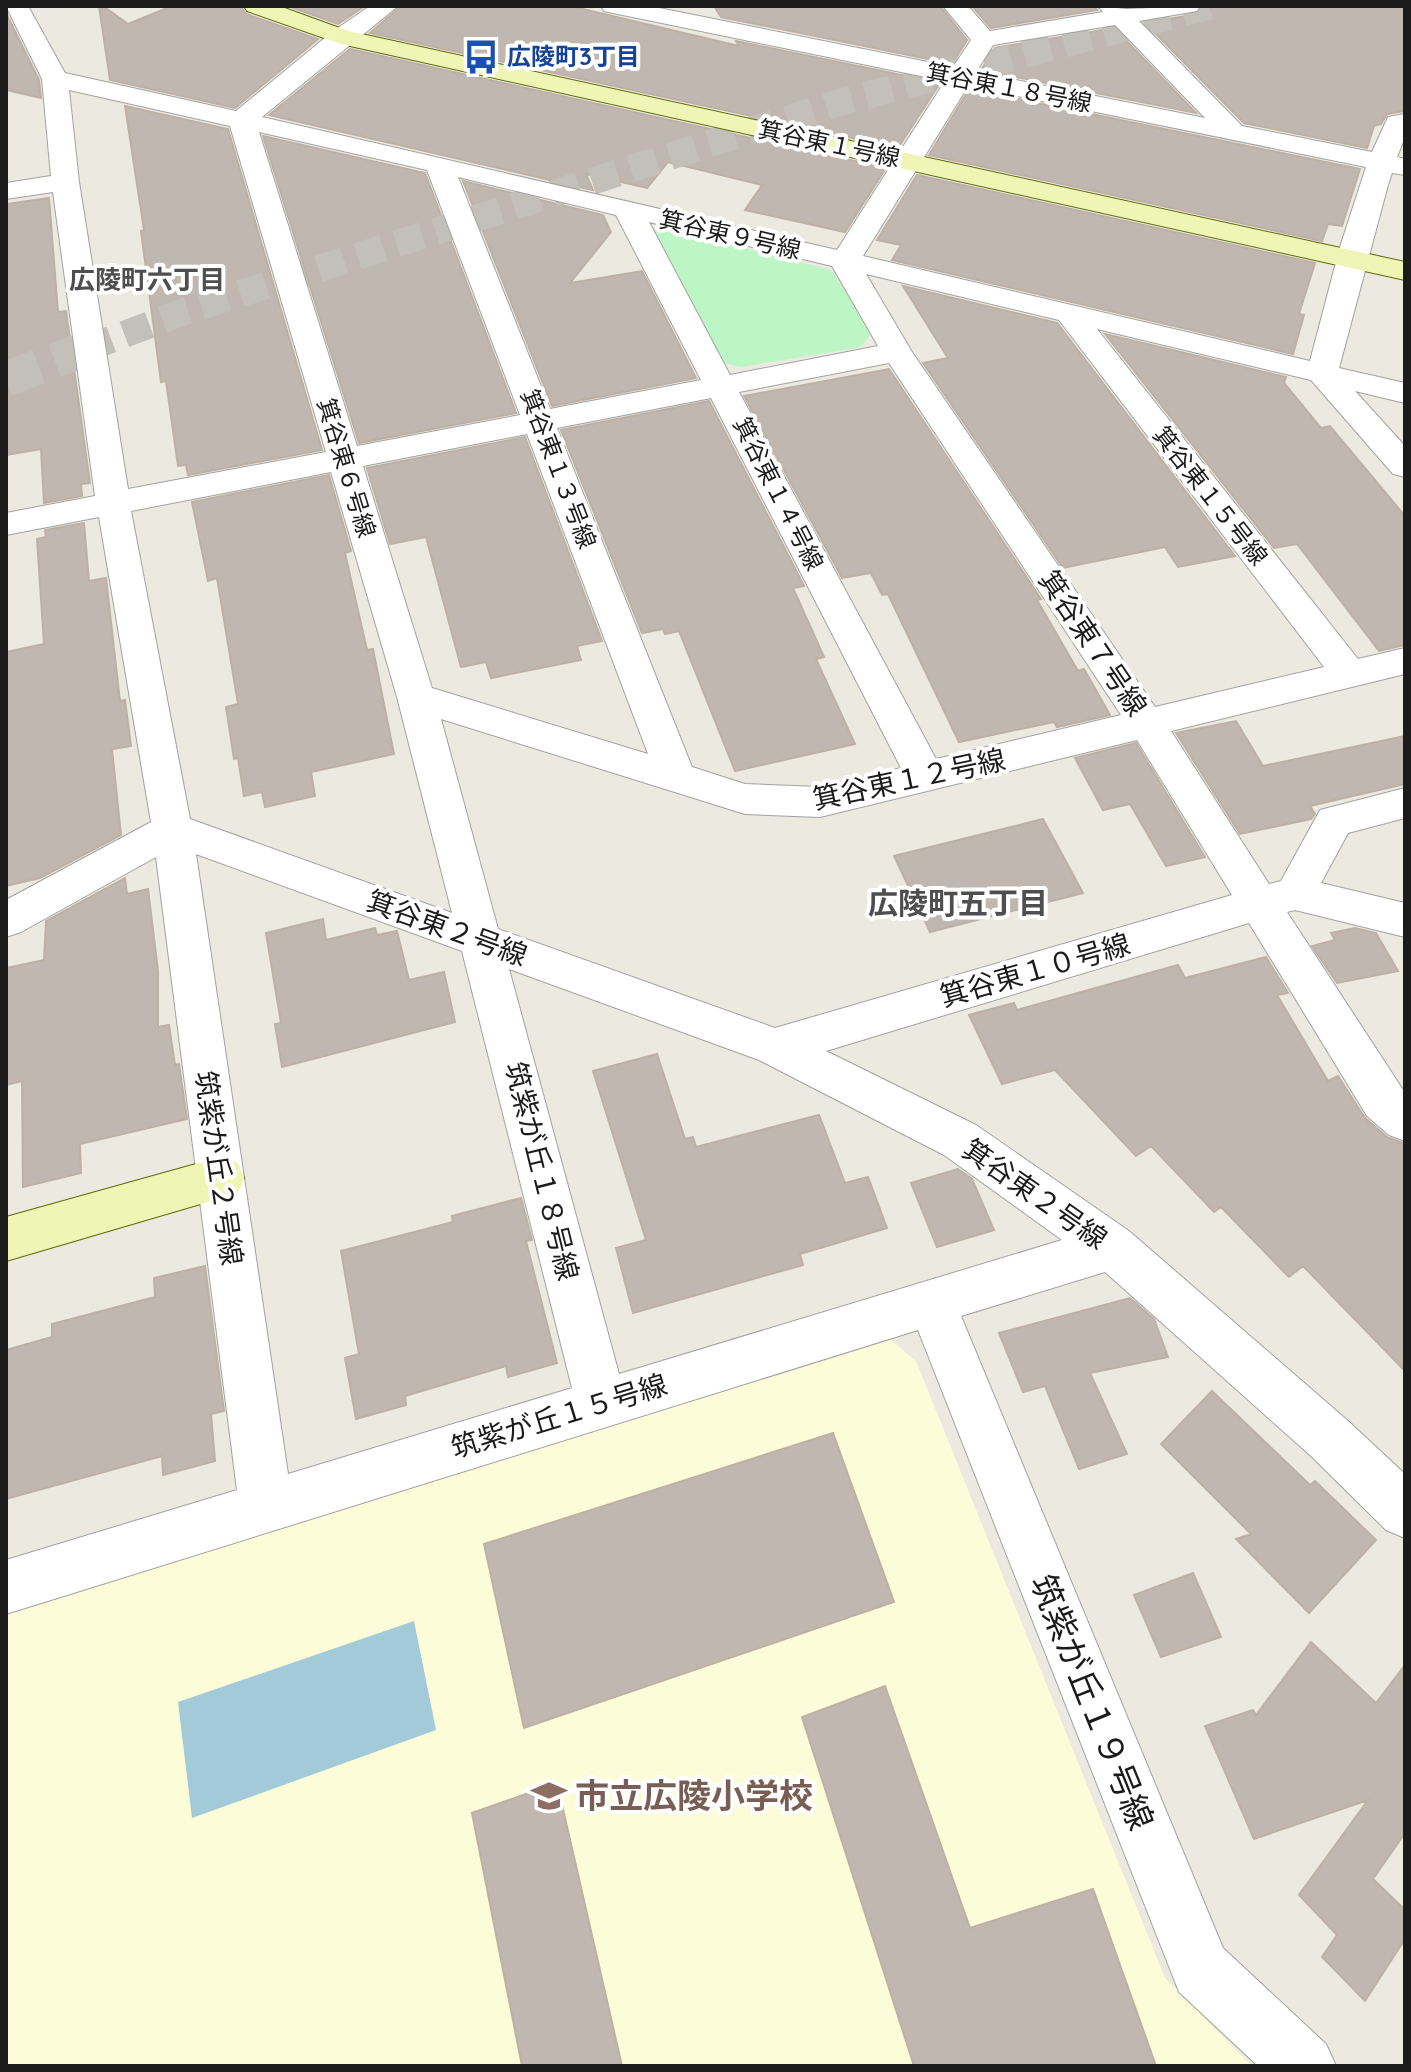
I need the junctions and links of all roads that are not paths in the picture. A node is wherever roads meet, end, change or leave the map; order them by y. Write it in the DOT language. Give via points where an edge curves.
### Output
graph roads {
  1 [pos="16,6"];
  2 [pos="256,6"];
  3 [pos="386,6"];
  4 [pos="613,6"];
  5 [pos="955,6"];
  6 [pos="1188,6"];
  7 [pos="662,10"];
  8 [pos="1115,11"];
  9 [pos="341,37"];
  10 [pos="984,39"];
  11 [pos="960,78"];
  12 [pos="55,79"];
  13 [pos="242,120"];
  14 [pos="1405,122"];
  15 [pos="1233,132"];
  16 [pos="905,161"];
  17 [pos="439,164"];
  18 [pos="1393,165"];
  19 [pos="65,182"];
  20 [pos="6,191"];
  21 [pos="628,210"];
  22 [pos="1349,259"];
  23 [pos="844,262"];
  24 [pos="1405,271"];
  25 [pos="1071,316"];
  26 [pos="897,352"];
  27 [pos="1322,374"];
  28 [pos="722,386"];
  29 [pos="1405,393"];
  30 [pos="540,421"];
  31 [pos="343,459"];
  32 [pos="1405,466"];
  33 [pos="113,503"];
  34 [pos="6,524"];
  35 [pos="1405,661"];
  36 [pos="1350,675"];
  37 [pos="416,697"];
  38 [pos="1148,726"];
  39 [pos="675,775"];
  40 [pos="926,778"];
  41 [pos="1405,803"];
  42 [pos="172,829"];
  43 [pos="1276,898"];
  44 [pos="6,920"];
  45 [pos="1405,920"];
  46 [pos="482,941"];
  47 [pos="775,1047"];
  48 [pos="1405,1121"];
  49 [pos="221,1178"];
  50 [pos="6,1239"];
  51 [pos="1112,1247"];
  52 [pos="931,1302"];
  53 [pos="601,1402"];
  54 [pos="266,1507"];
  55 [pos="1405,1511"];
  56 [pos="6,1587"];
  57 [pos="1304,2066"];
  1 -- 12 [label="street"];
  2 -- 9 [label="street, 箕谷東１号線"];
  3 -- 9 [label="street"];
  4 -- 7 [label="street, 箕谷東１８号線"];
  5 -- 10 [label="street"];
  6 -- 8 [label="street"];
  7 -- 11 [label="street, 箕谷東１８号線"];
  8 -- 10 [label="street"];
  8 -- 15 [label="street"];
  9 -- 13 [label="street"];
  9 -- 16 [label="street, 箕谷東１号線"];
  10 -- 11 [label="street"];
  11 -- 15 [label="street, 箕谷東１８号線"];
  11 -- 16 [label="street"];
  12 -- 13 [label="street, 箕谷東９号線"];
  12 -- 19 [label="street"];
  13 -- 17 [label="street, 箕谷東９号線"];
  13 -- 31 [label="street, 箕谷東６号線"];
  14 -- 18 [label="street" via="1397,123"];
  15 -- 18 [label="street, 箕谷東１８号線"];
  16 -- 22 [label="street, 箕谷東１号線"];
  16 -- 23 [label="street"];
  17 -- 21 [label="street, 箕谷東９号線"];
  17 -- 30 [label="street, 箕谷東１３号線"];
  18 -- 22 [label="street"];
  19 -- 20 [label="street"];
  19 -- 33 [label="street"];
  21 -- 23 [label="street, 箕谷東９号線"];
  21 -- 28 [label="street, 箕谷東１４号線"];
  22 -- 24 [label="street, 箕谷東１号線"];
  22 -- 27 [label="street"];
  23 -- 25 [label="street, 箕谷東９号線"];
  23 -- 26 [label="street, 箕谷東７号線"];
  25 -- 27 [label="street, 箕谷東９号線"];
  25 -- 36 [label="street, 箕谷東１５号線"];
  26 -- 28 [label="street"];
  26 -- 38 [label="street, 箕谷東７号線"];
  27 -- 29 [label="street, 箕谷東９号線"];
  27 -- 32 [label="street"];
  28 -- 30 [label="street"];
  28 -- 40 [label="street, 箕谷東１４号線"];
  30 -- 31 [label="street"];
  30 -- 39 [label="street, 箕谷東１３号線"];
  31 -- 33 [label="street"];
  31 -- 37 [label="street, 箕谷東６号線"];
  33 -- 34 [label="street"];
  33 -- 42 [label="street"];
  35 -- 36 [label="street, 箕谷東１２号線"];
  36 -- 38 [label="street, 箕谷東１２号線"];
  37 -- 39 [label="street, 箕谷東１２号線"];
  37 -- 46 [label="street, 箕谷東６号線"];
  38 -- 40 [label="street, 箕谷東１２号線"];
  38 -- 43 [label="street, 箕谷東７号線"];
  39 -- 40 [label="street, 箕谷東１２号線" via="745,799 820,802"];
  41 -- 43 [label="street" via="1334,821"];
  42 -- 44 [label="street"];
  42 -- 46 [label="street, 箕谷東２号線"];
  42 -- 49 [label="street, 筑紫が丘２号線"];
  43 -- 45 [label="street"];
  43 -- 47 [label="street, 箕谷東１０号線"];
  43 -- 48 [label="street, 箕谷東７号線" via="1383,1102"];
  46 -- 47 [label="street, 箕谷東２号線"];
  46 -- 53 [label="street, 筑紫が丘１８号線"];
  47 -- 51 [label="street, 箕谷東２号線" via="960,1140"];
  49 -- 50 [label="street"];
  49 -- 54 [label="street, 筑紫が丘２号線"];
  51 -- 52 [label="street, 筑紫が丘１５号線"];
  51 -- 55 [label="street, 箕谷東２号線"];
  52 -- 53 [label="street, 筑紫が丘１５号線"];
  52 -- 57 [label="street, 筑紫が丘１９号線" via="1201,1970"];
  53 -- 54 [label="street, 筑紫が丘１５号線"];
  54 -- 56 [label="street, 筑紫が丘１５号線"];
}
